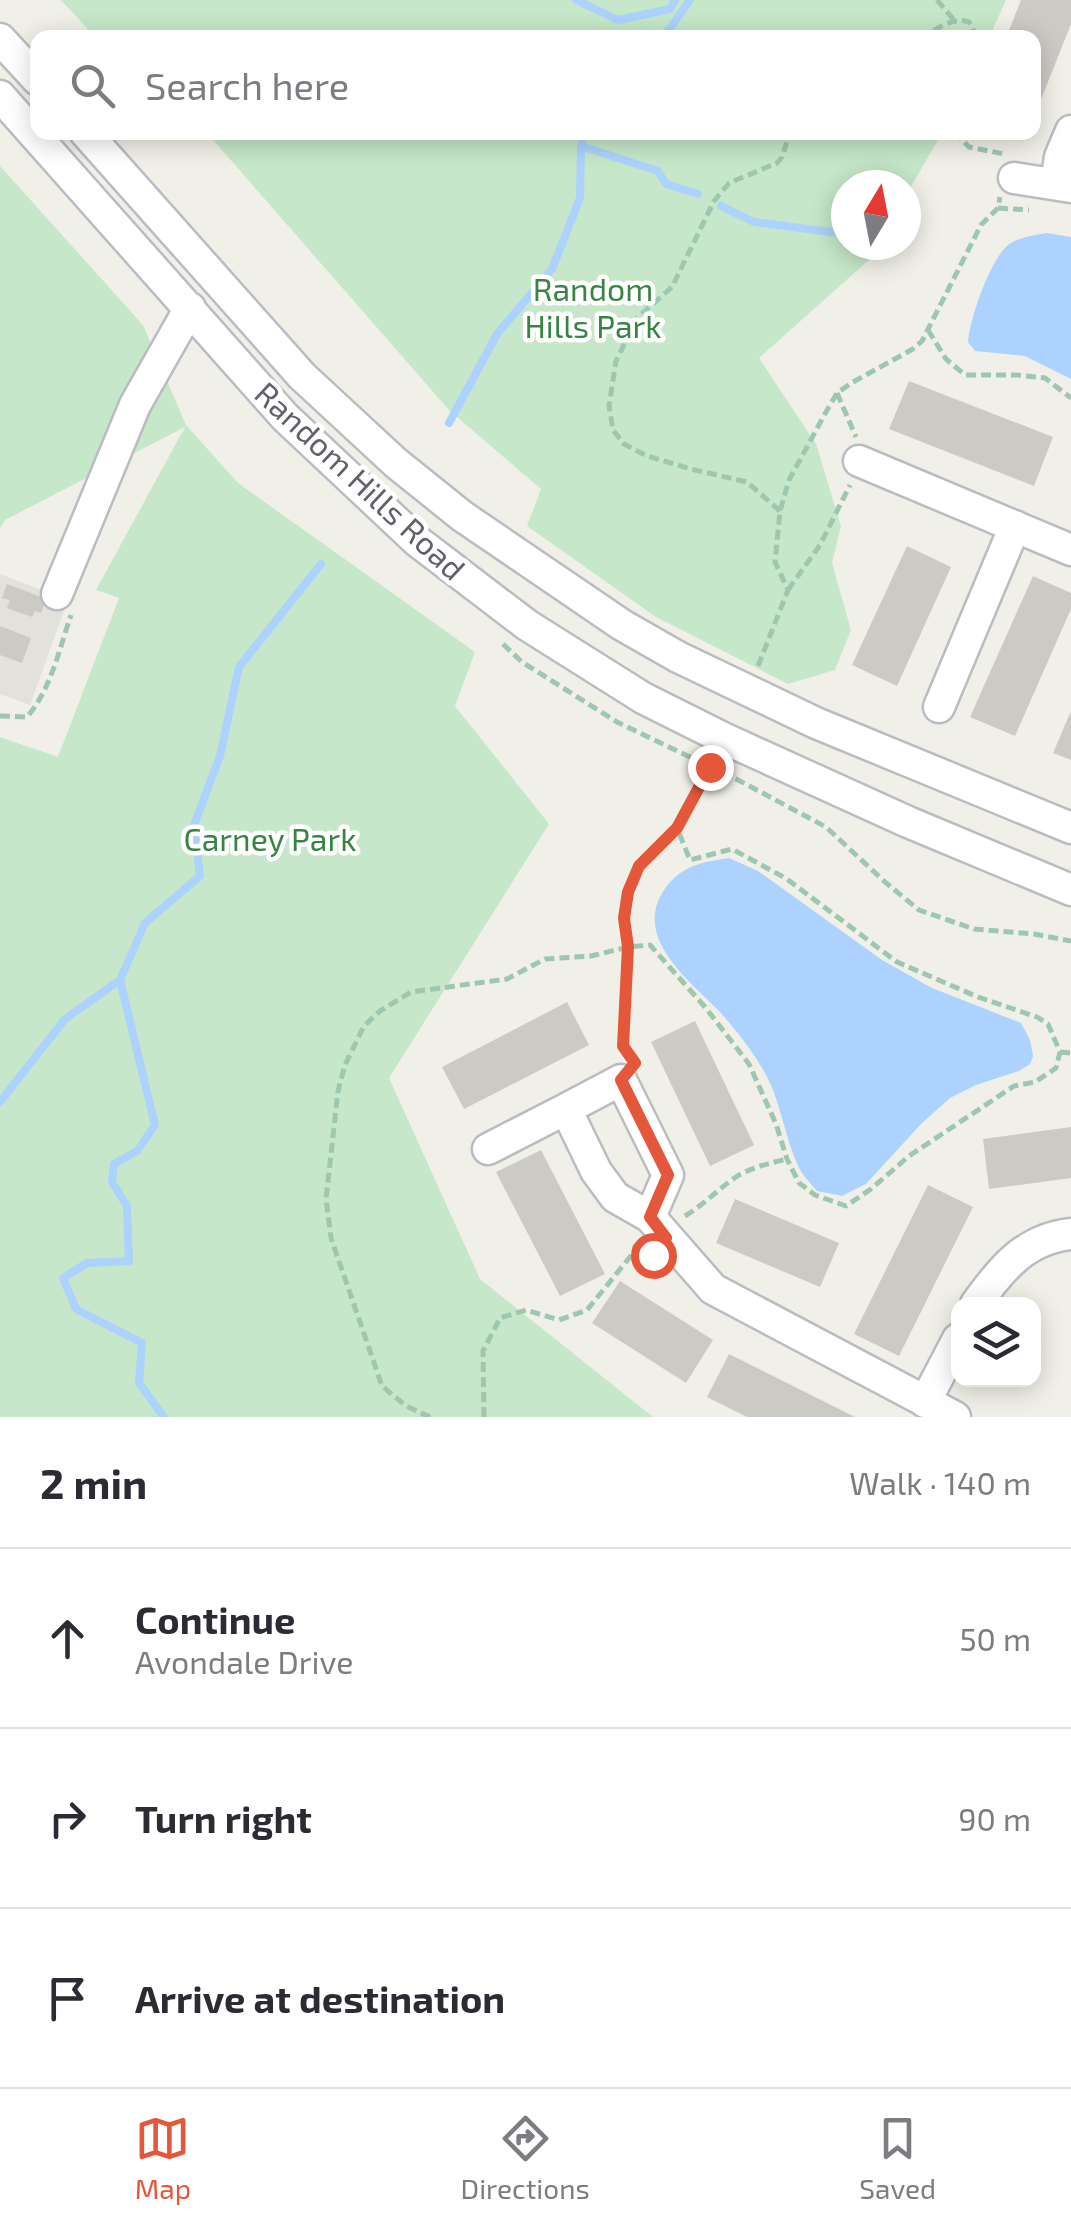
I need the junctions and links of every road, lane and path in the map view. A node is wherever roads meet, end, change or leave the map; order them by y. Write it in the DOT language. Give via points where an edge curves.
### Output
graph roads {
  1 [pos="937,0"];
  2 [pos="954,20"];
  3 [pos="936,30"];
  4 [pos="973,30"];
  5 [pos="0,39"];
  6 [pos="30,71"];
  7 [pos="0,96"];
  8 [pos="30,129"];
  9 [pos="1071,132"];
  10 [pos="39,140"];
  11 [pos="92,140"];
  12 [pos="787,140"];
  13 [pos="962,140"];
  14 [pos="1007,179"];
  15 [pos="1063,185"];
  16 [pos="190,308"];
  17 [pos="928,330"];
  18 [pos="838,393"];
  19 [pos="1071,398"];
  20 [pos="859,461"];
  21 [pos="780,511"];
  22 [pos="1015,526"];
  23 [pos="1071,550"];
  24 [pos="788,590"];
  25 [pos="65,602"];
  26 [pos="754,674"];
  27 [pos="939,706"];
  28 [pos="0,716"];
  29 [pos="677,828"];
  30 [pos="1071,828"];
  31 [pos="1071,890"];
  32 [pos="1071,941"];
  33 [pos="628,947"];
  34 [pos="1060,1052"];
  35 [pos="1071,1052"];
  36 [pos="621,1080"];
  37 [pos="566,1110"];
  38 [pos="488,1149"];
  39 [pos="787,1159"];
  40 [pos="658,1228"];
  41 [pos="1071,1234"];
  42 [pos="981,1297"];
  43 [pos="951,1352"];
  44 [pos="925,1402"];
  45 [pos="430,1417"];
  46 [pos="484,1417"];
  47 [pos="955,1417"];
  1 -- 2 [label="path"];
  2 -- 3 [label="path"];
  2 -- 4 [label="path" via="969,22"];
  5 -- 6 [label="street"];
  7 -- 8 [label="street, Random Hills Road"];
  9 -- 15 [label="street" via="1060,157"];
  10 -- 16 [label="street, Random Hills Road"];
  11 -- 30 [label="street, Random Hills Road" via="302,376 462,516 678,657 816,723"];
  12 -- 21 [label="path" via="776,162 730,183 714,201 672,286 637,318 616,361 609,406 613,430 624,444 747,482"];
  13 -- 14 [label="path" via="1007,155"];
  14 -- 15 [label="street"];
  14 -- 17 [label="path" via="998,208 981,225"];
  16 -- 25 [label="street" via="135,405"];
  16 -- 31 [label="street, Random Hills Road" via="285,417 417,541 527,626 643,698 724,738"];
  17 -- 18 [label="path" via="913,349"];
  17 -- 19 [label="path" via="964,375 1044,378"];
  18 -- 20 [label="path"];
  18 -- 21 [label="path"];
  20 -- 22 [label="street"];
  20 -- 24 [label="path" via="820,545"];
  21 -- 24 [label="path" via="775,562"];
  22 -- 23 [label="street"];
  22 -- 27 [label="street"];
  24 -- 26 [label="path"];
  25 -- 28 [label="path" via="49,680 36,706 27,717"];
  29 -- 32 [label="path" via="710,767 826,826 919,910 974,929"];
  29 -- 33 [label="path" via="632,879 624,905"];
  29 -- 34 [label="path" via="690,860 732,849 787,878 897,962 1038,1017"];
  33 -- 36 [label="path" via="623,1046 635,1063"];
  33 -- 39 [label="path" via="650,945 749,1064"];
  33 -- 45 [label="path" via="545,958 507,979 410,992 364,1026 345,1065 326,1198 331,1238 382,1386"];
  34 -- 35 [label="path"];
  34 -- 39 [label="path" via="1056,1068 1014,1086 846,1206 815,1196"];
  36 -- 37 [label="street"];
  36 -- 40 [label="street" via="668,1175"];
  37 -- 38 [label="street"];
  37 -- 40 [label="street" via="614,1197"];
  39 -- 40 [label="path" via="736,1176 701,1206"];
  40 -- 44 [label="street" via="713,1290"];
  40 -- 46 [label="path" via="653,1255 635,1246 587,1310 559,1320 526,1310 500,1318 483,1350"];
  41 -- 42 [label="street" via="1013,1256"];
  43 -- 44 [label="street"];
  44 -- 47 [label="street"];
}
